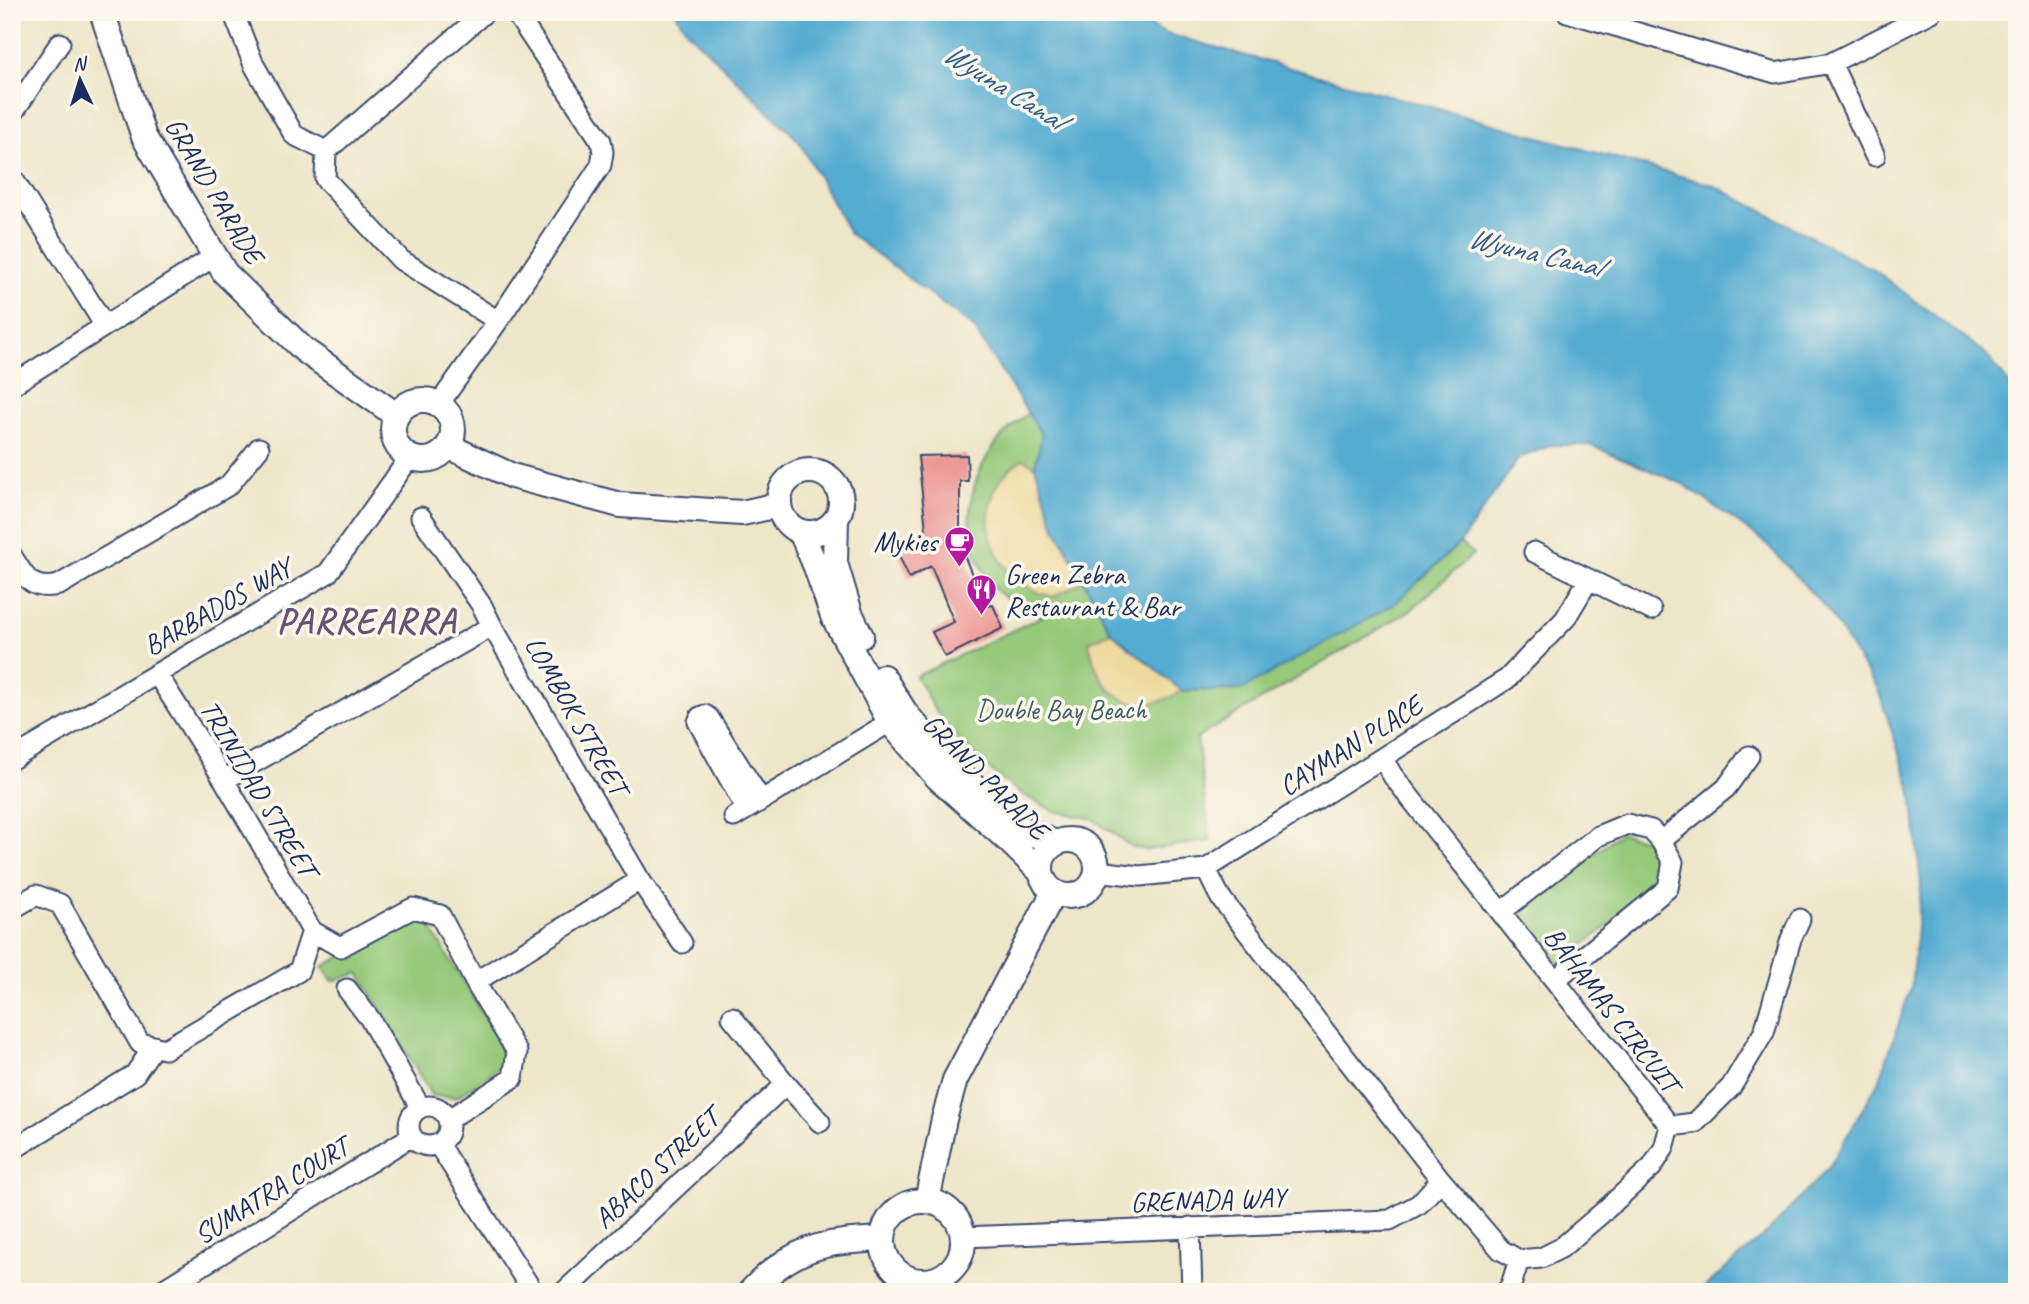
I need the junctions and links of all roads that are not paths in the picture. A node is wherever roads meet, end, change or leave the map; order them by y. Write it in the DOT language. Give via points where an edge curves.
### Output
graph roads {
  1 [pos="102,12"];
  2 [pos="233,12"];
  3 [pos="485,12"];
  4 [pos="515,12"];
  5 [pos="1567,12"];
  6 [pos="1932,12"];
  7 [pos="60,43"];
  8 [pos="1831,63"];
  9 [pos="12,114"];
  10 [pos="326,151"];
  11 [pos="1874,156"];
  12 [pos="12,177"];
  13 [pos="215,256"];
  14 [pos="498,321"];
  15 [pos="105,326"];
  16 [pos="12,385"];
  17 [pos="439,404"];
  18 [pos="396,415"];
  19 [pos="448,446"];
  20 [pos="259,449"];
  21 [pos="410,457"];
  22 [pos="778,505"];
  23 [pos="421,517"];
  24 [pos="836,519"];
  25 [pos="801,532"];
  26 [pos="1534,552"];
  27 [pos="12,556"];
  28 [pos="1589,579"];
  29 [pos="1651,610"];
  30 [pos="492,626"];
  31 [pos="157,674"];
  32 [pos="890,722"];
  33 [pos="1749,756"];
  34 [pos="1382,758"];
  35 [pos="12,759"];
  36 [pos="224,780"];
  37 [pos="747,809"];
  38 [pos="1661,841"];
  39 [pos="1055,843"];
  40 [pos="1206,869"];
  41 [pos="1097,871"];
  42 [pos="640,880"];
  43 [pos="1047,882"];
  44 [pos="12,909"];
  45 [pos="1501,912"];
  46 [pos="1800,919"];
  47 [pos="312,931"];
  48 [pos="682,943"];
  49 [pos="1555,980"];
  50 [pos="475,982"];
  51 [pos="347,989"];
  52 [pos="732,1017"];
  53 [pos="154,1046"];
  54 [pos="786,1084"];
  55 [pos="421,1107"];
  56 [pos="449,1119"];
  57 [pos="820,1122"];
  58 [pos="1670,1126"];
  59 [pos="412,1136"];
  60 [pos="438,1144"];
  61 [pos="12,1150"];
  62 [pos="1441,1180"];
  63 [pos="927,1201"];
  64 [pos="1189,1227"];
  65 [pos="963,1237"];
  66 [pos="882,1239"];
  67 [pos="1519,1260"];
  68 [pos="911,1286"];
  69 [pos="527,1289"];
  70 [pos="159,1292"];
  71 [pos="554,1292"];
  72 [pos="564,1292"];
  73 [pos="750,1292"];
  74 [pos="1192,1292"];
  75 [pos="1506,1292"];
  1 -- 13 [label="street, GRAND PARADE" via="145,137"];
  2 -- 10 [label="street" via="254,65 294,135"];
  3 -- 10 [label="street"];
  4 -- 14 [label="street" via="601,141 603,152 601,165"];
  5 -- 8 [label="street" via="1775,73"];
  6 -- 8 [label="street"];
  7 -- 9 [label="street"];
  8 -- 11 [label="street"];
  10 -- 14 [label="street" via="325,179 401,260"];
  12 -- 15 [label="street"];
  13 -- 15 [label="street"];
  13 -- 18 [label="street, GRAND PARADE" via="225,273 304,350"];
  14 -- 17 [label="street"];
  15 -- 16 [label="street"];
  17 -- 18 [label="street" via="411,402"];
  17 -- 19 [label="street" via="453,428"];
  18 -- 21 [label="street" via="393,434 401,451"];
  19 -- 21 [label="street" via="426,460"];
  19 -- 22 [label="street" via="512,476 620,505 742,513"];
  20 -- 27 [label="street" via="229,485 59,585 44,588 27,581"];
  21 -- 31 [label="street, BARBADOS WAY" via="328,573"];
  22 -- 24 [label="street" via="779,494 791,476 823,473 832,479 841,498"];
  22 -- 25 [label="street" via="785,522"];
  23 -- 30 [label="street, LOMBOK STREET"];
  24 -- 25 [label="street" via="821,531"];
  24 -- 39 [label="street, GRAND PARADE" via="835,563 850,613 906,714 951,765 1019,827"];
  25 -- 32 [label="street, GRAND PARADE" via="833,616"];
  26 -- 28 [label="street"];
  28 -- 29 [label="street"];
  28 -- 34 [label="street, CAYMAN PLACE" via="1565,619 1507,679"];
  30 -- 36 [label="street"];
  30 -- 42 [label="street, LOMBOK STREET"];
  31 -- 35 [label="street, BARBADOS WAY"];
  31 -- 36 [label="street, TRINIDAD STREET"];
  32 -- 37 [label="street"];
  32 -- 43 [label="street, GRAND PARADE" via="937,776"];
  33 -- 38 [label="street" via="1726,788"];
  34 -- 40 [label="street, CAYMAN PLACE"];
  34 -- 45 [label="street, BAHAMAS CIRCUIT"];
  36 -- 47 [label="street, TRINIDAD STREET"];
  38 -- 45 [label="street" via="1651,830 1627,824 1598,836"];
  38 -- 49 [label="street" via="1673,862 1668,888"];
  39 -- 41 [label="street" via="1070,839 1085,844 1095,856"];
  39 -- 43 [label="street" via="1040,863"];
  40 -- 41 [label="street, CAYMAN PLACE" via="1140,876"];
  40 -- 62 [label="street" via="1220,897"];
  41 -- 43 [label="street" via="1089,888 1072,896 1063,896"];
  42 -- 48 [label="street, LOMBOK STREET"];
  42 -- 50 [label="street"];
  43 -- 63 [label="street" via="956,1080"];
  44 -- 53 [label="street" via="36,895 60,904 140,1043"];
  45 -- 49 [label="street, BAHAMAS CIRCUIT"];
  46 -- 58 [label="street" via="1764,1032 1731,1087 1695,1123"];
  47 -- 50 [label="street" via="340,947 413,908 440,915"];
  47 -- 53 [label="street" via="299,971 165,1049"];
  49 -- 58 [label="street, BAHAMAS CIRCUIT"];
  50 -- 56 [label="street" via="517,1052 513,1078"];
  51 -- 55 [label="street" via="370,1019"];
  52 -- 54 [label="street"];
  53 -- 61 [label="street" via="135,1074"];
  54 -- 57 [label="street"];
  54 -- 72 [label="street, ABACO STREET"];
  55 -- 56 [label="street" via="438,1107"];
  55 -- 59 [label="street" via="409,1121"];
  56 -- 60 [label="street" via="448,1133"];
  58 -- 67 [label="street, BAHAMAS CIRCUIT" via="1653,1167 1602,1213 1561,1248 1541,1258"];
  59 -- 60 [label="street" via="424,1145"];
  59 -- 70 [label="street, SUMATRA COURT"];
  60 -- 69 [label="street"];
  62 -- 64 [label="street, GRENADA WAY" via="1419,1204 1390,1220"];
  62 -- 67 [label="street" via="1501,1250"];
  63 -- 65 [label="street" via="952,1213"];
  63 -- 66 [label="street" via="902,1206 885,1226"];
  64 -- 65 [label="street, GRENADA WAY"];
  64 -- 74 [label="street"];
  65 -- 68 [label="street" via="962,1253 954,1266 943,1276"];
  66 -- 68 [label="street" via="890,1265"];
  66 -- 73 [label="street" via="806,1250 777,1266"];
  67 -- 75 [label="street"];
  69 -- 71 [label="street" via="537,1285"];
}
